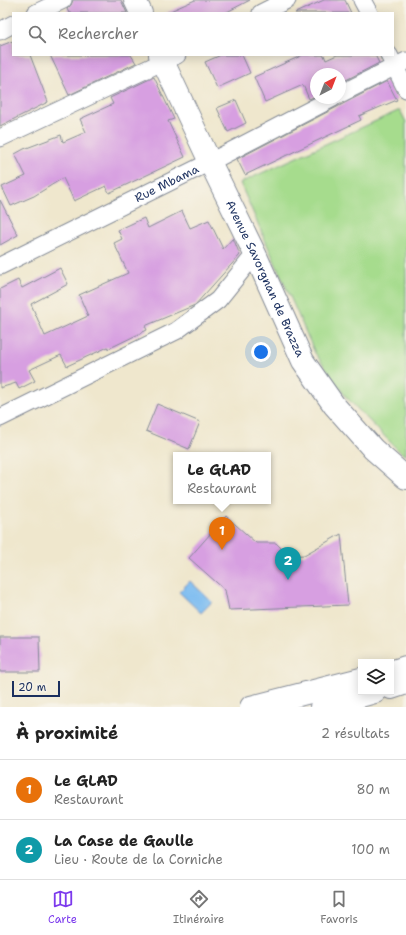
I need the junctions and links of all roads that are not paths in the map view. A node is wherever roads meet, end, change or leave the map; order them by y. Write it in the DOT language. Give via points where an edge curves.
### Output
graph roads {
  1 [pos="63,0"];
  2 [pos="134,0"];
  3 [pos="287,0"];
  4 [pos="362,0"];
  5 [pos="38,12"];
  6 [pos="140,12"];
  7 [pos="263,12"];
  8 [pos="368,12"];
  9 [pos="12,25"];
  10 [pos="0,31"];
  11 [pos="167,57"];
  12 [pos="397,61"];
  13 [pos="406,89"];
  14 [pos="346,91"];
  15 [pos="321,104"];
  16 [pos="0,138"];
  17 [pos="210,162"];
  18 [pos="255,254"];
  19 [pos="0,266"];
  20 [pos="0,418"];
  21 [pos="406,478"];
  22 [pos="406,667"];
  23 [pos="394,671"];
  24 [pos="358,680"];
  25 [pos="406,684"];
  26 [pos="394,687"];
  27 [pos="364,695"];
  28 [pos="251,707"];
  29 [pos="321,707"];
  1 -- 5 [label="street"];
  2 -- 6 [label="main road"];
  3 -- 7 [label="street"];
  4 -- 8 [label="street"];
  9 -- 10 [label="street"];
  11 -- 16 [label="street"];
  11 -- 17 [label="main road, Avenue Savorgnan de Brazza"];
  12 -- 13 [label="street"];
  12 -- 14 [label="street"];
  15 -- 17 [label="street, Rue Mbama"];
  17 -- 18 [label="main road, Avenue Savorgnan de Brazza"];
  17 -- 19 [label="street, Rue Mbama"];
  18 -- 20 [label="street" via="218,300 176,331"];
  18 -- 21 [label="main road, Avenue Savorgnan de Brazza" via="303,361 353,427"];
  22 -- 23 [label="main road"];
  24 -- 28 [label="main road"];
  25 -- 26 [label="main road"];
  27 -- 29 [label="main road"];
}
